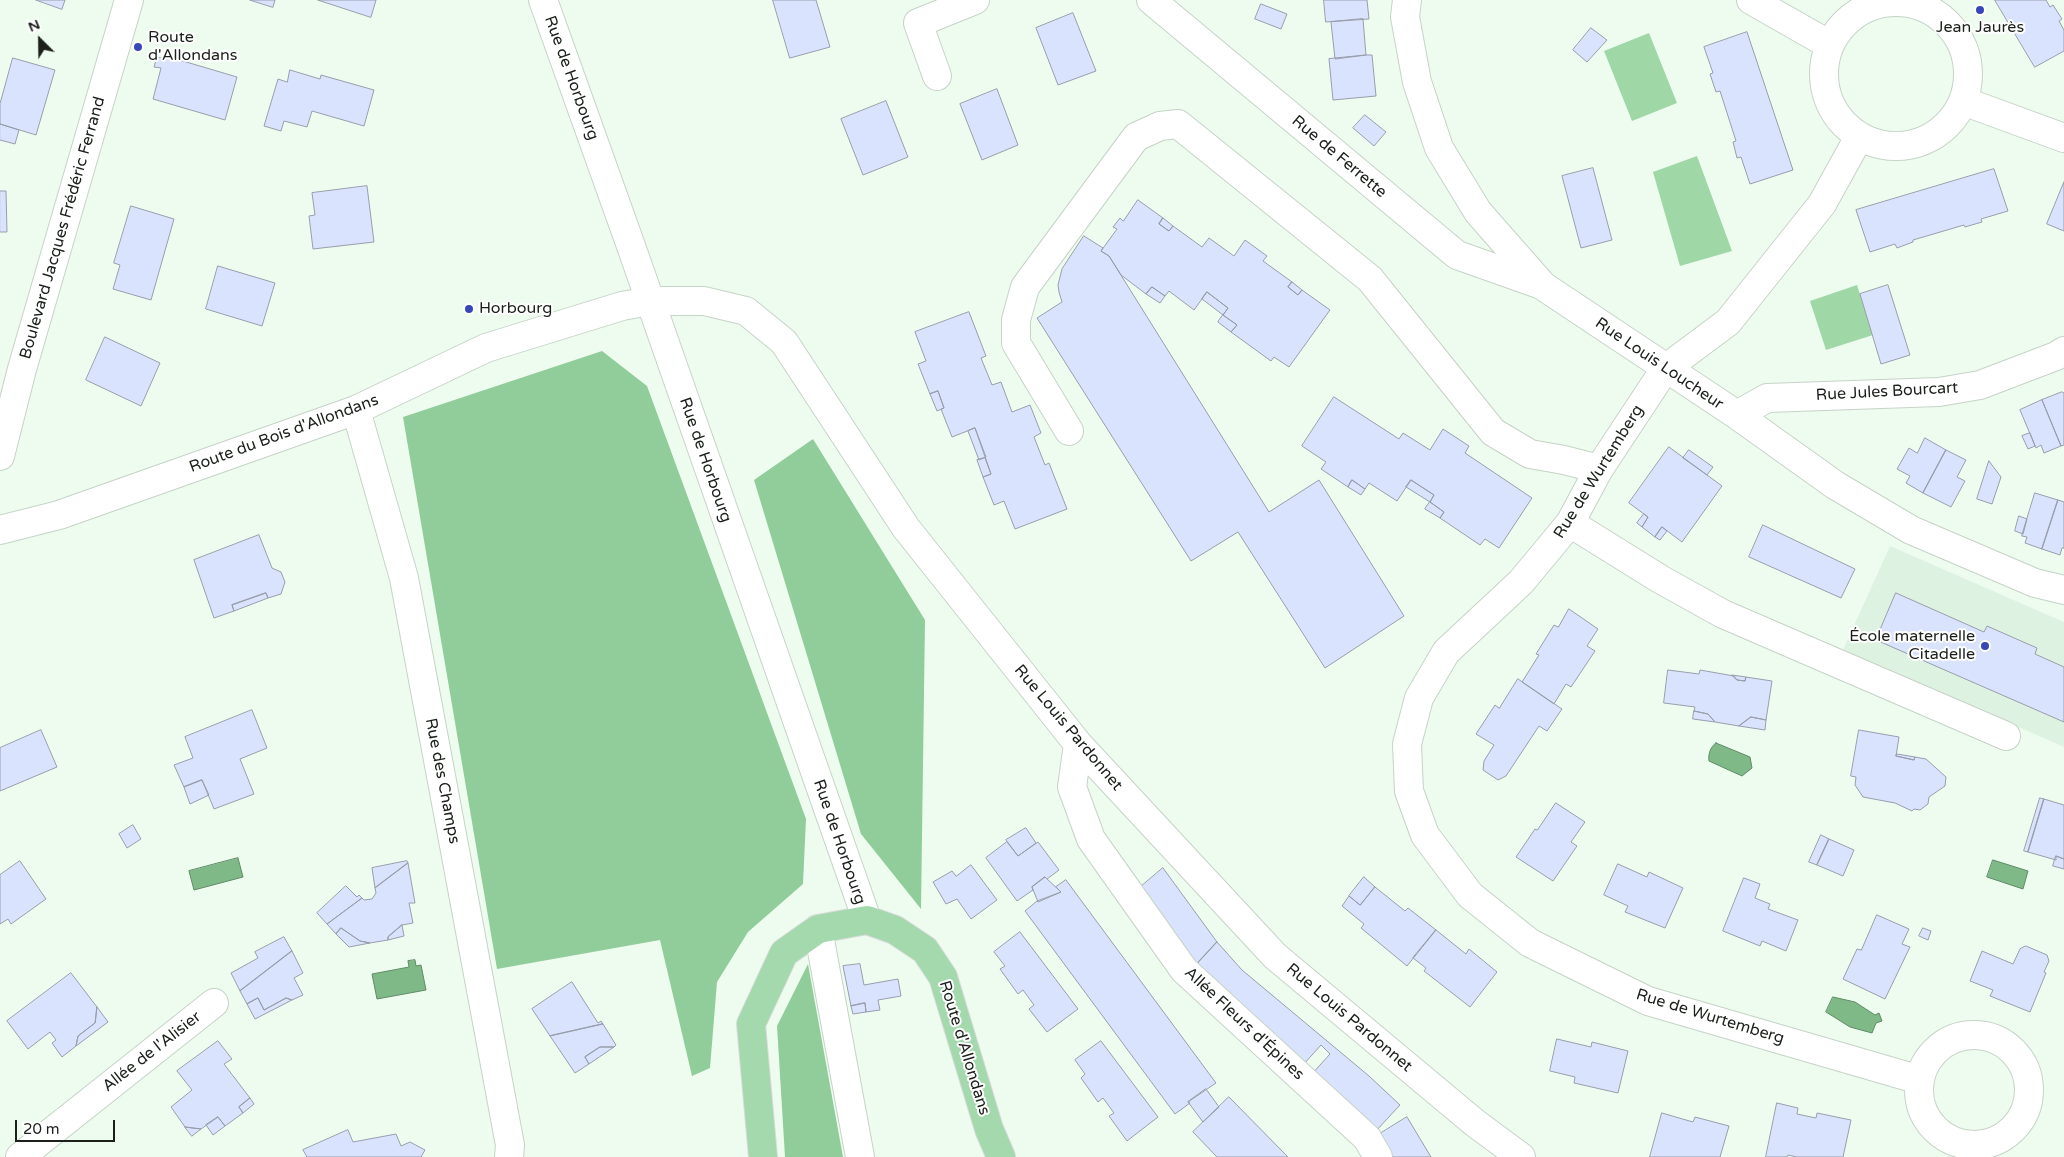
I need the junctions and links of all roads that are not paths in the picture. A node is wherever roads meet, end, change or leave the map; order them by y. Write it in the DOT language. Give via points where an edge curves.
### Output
graph roads {
  1 [pos="129,0"];
  2 [pos="543,0"];
  3 [pos="975,0"];
  4 [pos="1151,0"];
  5 [pos="1407,0"];
  6 [pos="1751,0"];
  7 [pos="1916,2"];
  8 [pos="1830,45"];
  9 [pos="937,76"];
  10 [pos="1964,101"];
  11 [pos="1859,137"];
  12 [pos="2064,138"];
  13 [pos="1543,286"];
  14 [pos="650,302"];
  15 [pos="2064,351"];
  16 [pos="11,367"];
  17 [pos="1665,369"];
  18 [pos="356,410"];
  19 [pos="1737,416"];
  20 [pos="1069,431"];
  21 [pos="0,456"];
  22 [pos="1599,469"];
  23 [pos="1570,523"];
  24 [pos="0,530"];
  25 [pos="2064,590"];
  26 [pos="2006,736"];
  27 [pos="1078,744"];
  28 [pos="866,920"];
  29 [pos="818,929"];
  30 [pos="214,1003"];
  31 [pos="1920,1080"];
  32 [pos="20,1157"];
  33 [pos="509,1157"];
  34 [pos="763,1157"];
  35 [pos="860,1157"];
  36 [pos="1001,1157"];
  37 [pos="1378,1157"];
  38 [pos="1521,1157"];
  1 -- 16 [label="street, Boulevard Jacques Frédéric Ferrand"];
  2 -- 14 [label="street, Rue de Horbourg"];
  3 -- 9 [label="street" via="918,24"];
  4 -- 13 [label="street, Rue de Ferrette" via="1457,255"];
  5 -- 13 [label="street, Rue Louis Loucheur" via="1405,17 1417,82 1439,148 1478,212"];
  6 -- 8 [label="street"];
  7 -- 8 [label="street" via="1894,2 1856,14 1840,28"];
  7 -- 10 [label="street" via="1937,15 1954,32 1965,53 1968,77"];
  8 -- 11 [label="street" via="1824,65 1824,87 1831,107 1843,124"];
  10 -- 11 [label="street" via="1950,122 1931,138 1908,146 1883,146"];
  10 -- 12 [label="street"];
  11 -- 17 [label="street, Rue de Wurtemberg" via="1822,204 1728,322"];
  13 -- 17 [label="street, Rue Louis Loucheur"];
  14 -- 18 [label="street, Route du Bois d'Allondans" via="622,306 486,348"];
  14 -- 27 [label="street, Rue Louis Pardonnet" via="704,301 746,311 784,342 906,528"];
  14 -- 28 [label="street, Rue de Horbourg"];
  15 -- 19 [label="street, Rue Jules Bourcart" via="1980,385 1938,392 1767,398"];
  16 -- 21 [label="street, Boulevard Jacques Frédéric Ferrand"];
  17 -- 19 [label="street, Rue Louis Loucheur"];
  17 -- 22 [label="street, Rue de Wurtemberg"];
  18 -- 24 [label="street, Route du Bois d'Allondans" via="59,515"];
  18 -- 33 [label="street, Rue des Champs" via="404,578 510,1146"];
  19 -- 25 [label="street, Rue Louis Loucheur" via="1835,484 1911,530 2035,584"];
  20 -- 22 [label="street" via="1016,343 1016,320 1025,287 1136,137 1160,126 1178,124 1370,279 1493,432 1530,454"];
  22 -- 23 [label="street, Rue de Wurtemberg"];
  23 -- 26 [label="street" via="1723,614"];
  23 -- 31 [label="street, Rue de Wurtemberg" via="1522,582 1446,652 1419,698 1407,744 1408,772 1409,791 1425,835 1470,895 1530,943 1648,1001"];
  27 -- 37 [label="street, Allée Fleurs d'Épines" via="1072,787 1092,839 1184,970 1368,1138"];
  27 -- 38 [label="street, Rue Louis Pardonnet" via="1275,956 1474,1123"];
  28 -- 29 [label="main road, Route d'Allondans"];
  28 -- 36 [label="main road, Route d'Allondans" via="895,930 925,950 942,977 989,1129"];
  29 -- 34 [label="main road, Route d'Allondans" via="784,953 751,1024"];
  29 -- 35 [label="street"];
  30 -- 32 [label="street, Allée de l'Alisier"];
  31 -- 31 [label="street" via="1926,1063 1951,1040 1968,1035 1986,1036 2002,1042 2016,1053 2029,1084 2028,1104 2020,1121 2007,1135 1990,1144 1971,1146 1953,1142 1937,1132 1925,1117 1919,1099"];
}
